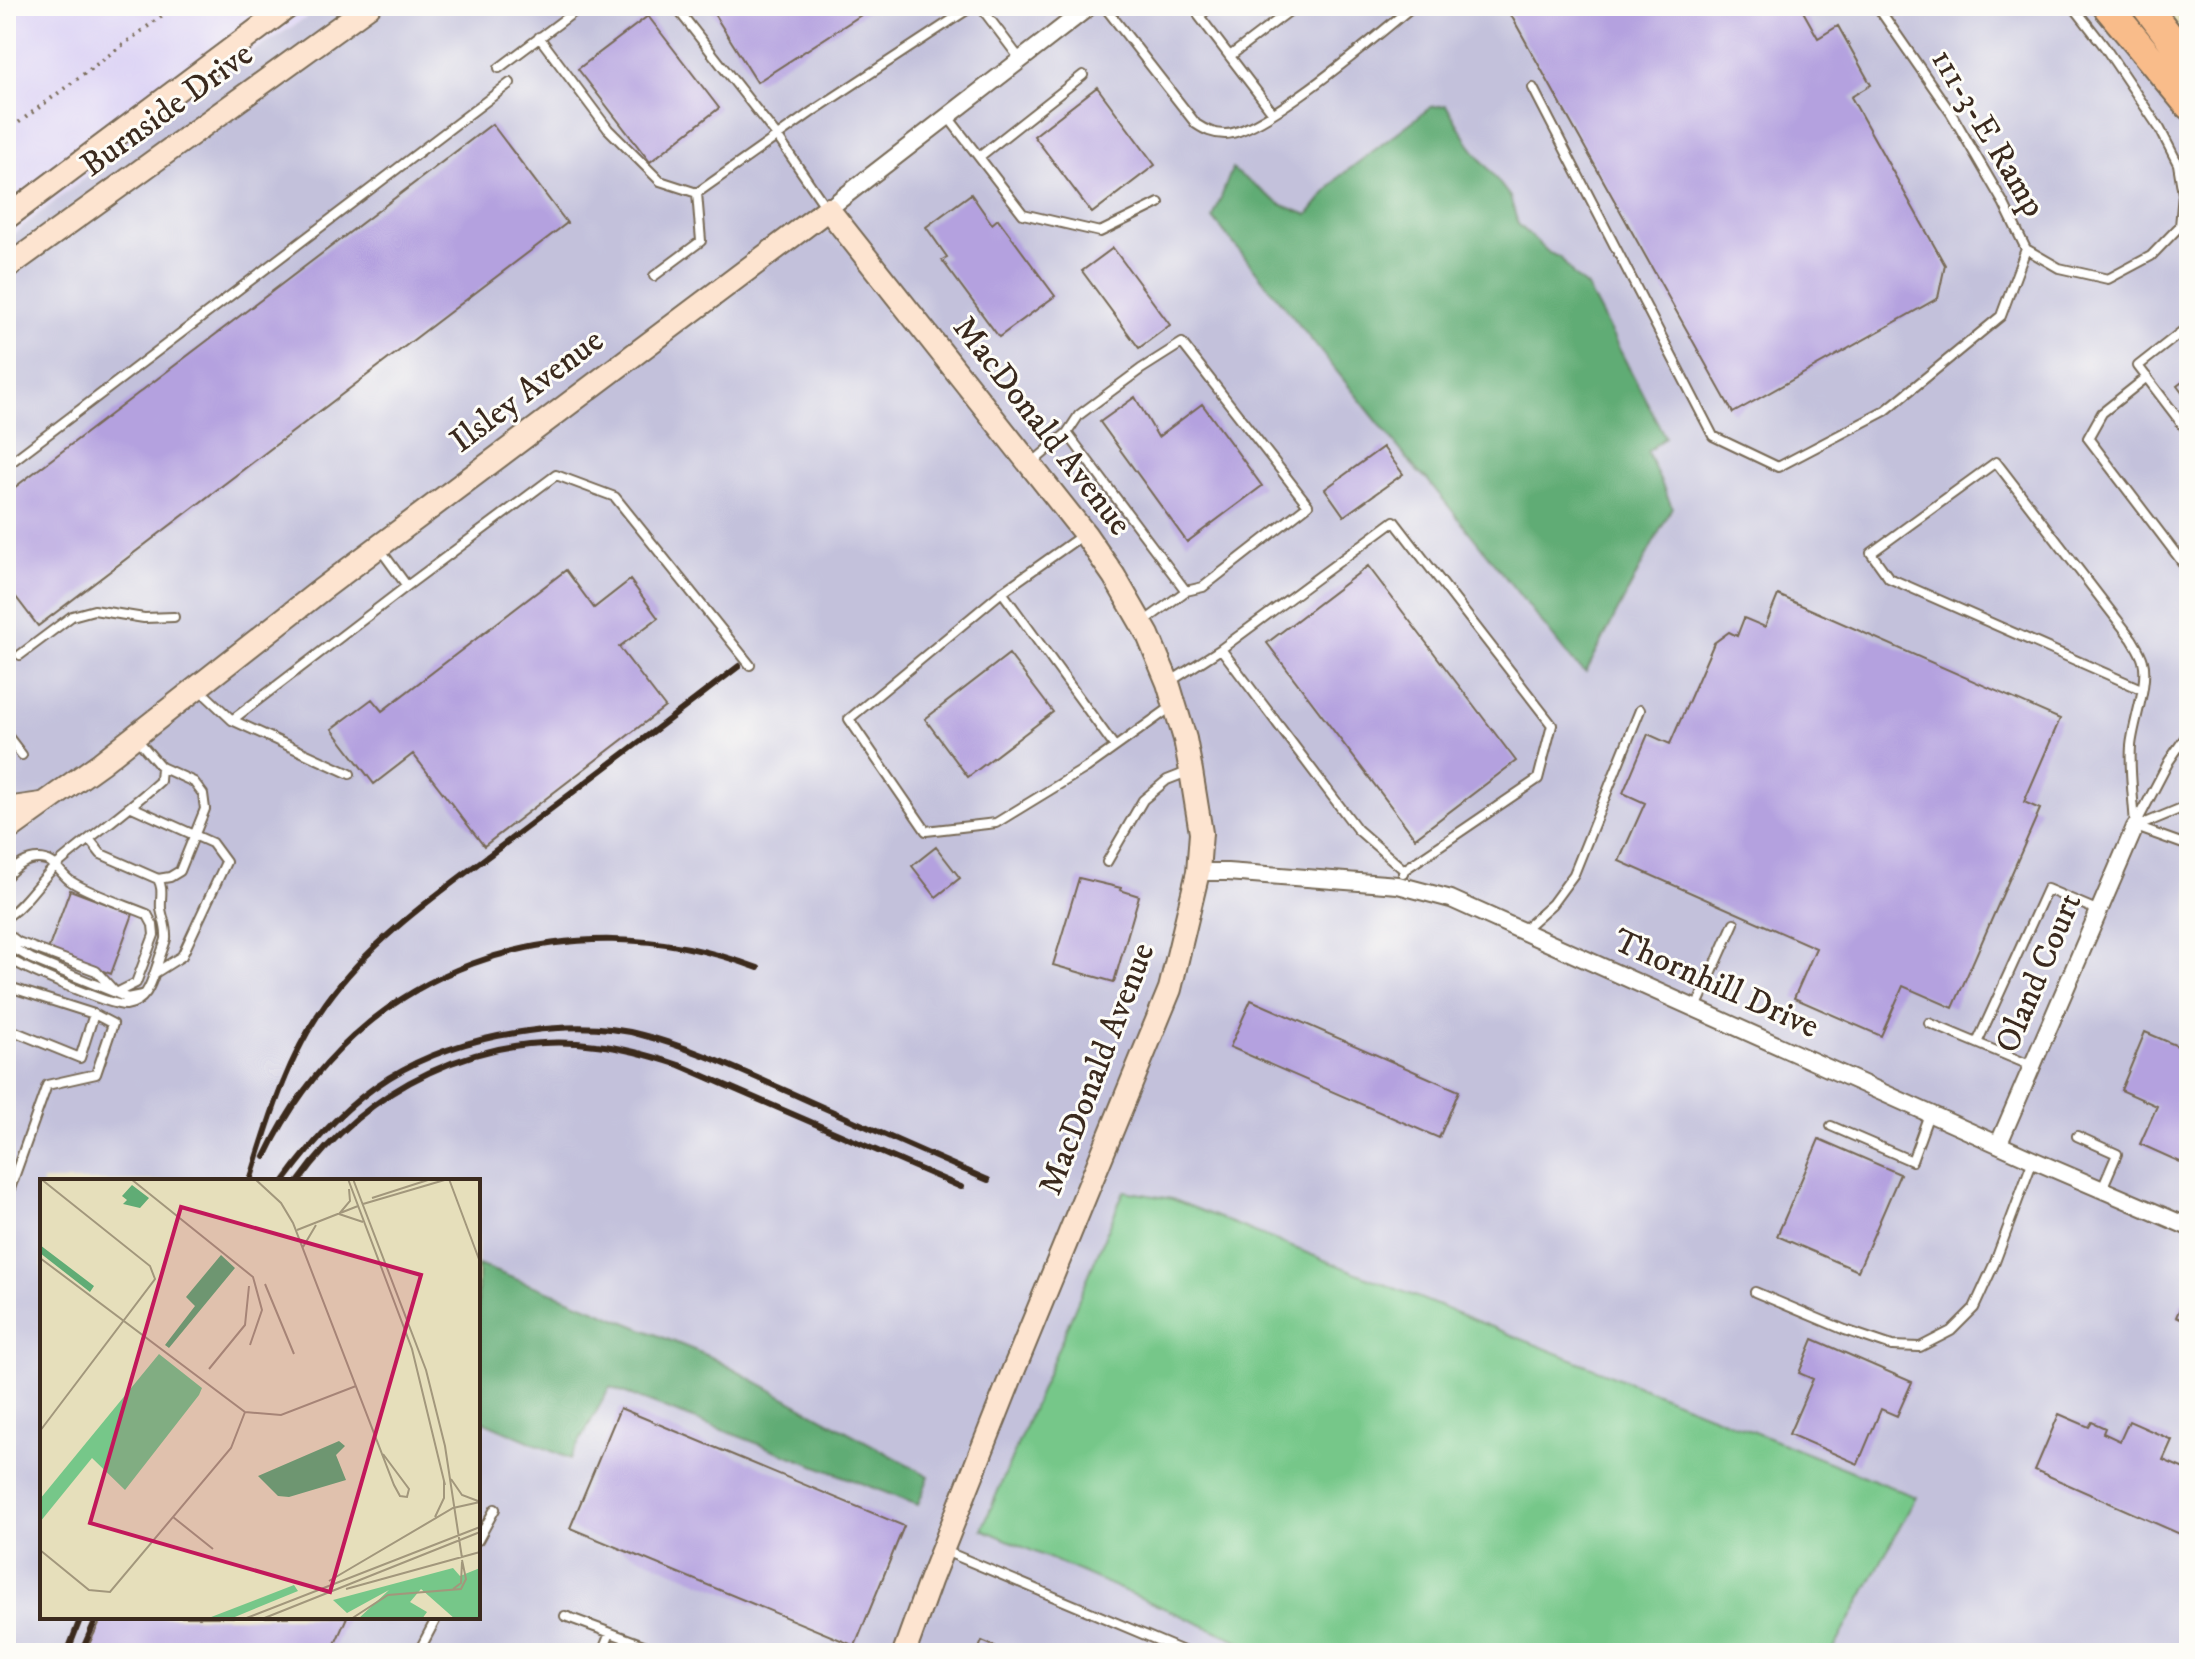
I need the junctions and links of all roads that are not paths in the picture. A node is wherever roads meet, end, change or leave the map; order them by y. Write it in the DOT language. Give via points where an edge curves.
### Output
graph roads {
  1 [pos="289,6"];
  2 [pos="369,6"];
  3 [pos="582,6"];
  4 [pos="675,6"];
  5 [pos="973,6"];
  6 [pos="980,6"];
  7 [pos="1090,6"];
  8 [pos="1104,6"];
  9 [pos="1212,6"];
  10 [pos="1296,6"];
  11 [pos="1413,6"];
  12 [pos="1877,6"];
  13 [pos="2073,6"];
  14 [pos="2107,6"];
  15 [pos="2146,6"];
  16 [pos="539,37"];
  17 [pos="1230,56"];
  18 [pos="1021,60"];
  19 [pos="2189,63"];
  20 [pos="499,68"];
  21 [pos="1083,75"];
  22 [pos="510,83"];
  23 [pos="1533,88"];
  24 [pos="2189,105"];
  25 [pos="1273,113"];
  26 [pos="948,116"];
  27 [pos="777,136"];
  28 [pos="979,157"];
  29 [pos="697,193"];
  30 [pos="1159,203"];
  31 [pos="828,209"];
  32 [pos="6,218"];
  33 [pos="2026,249"];
  34 [pos="6,268"];
  35 [pos="654,276"];
  36 [pos="2189,326"];
  37 [pos="2147,377"];
  38 [pos="1067,433"];
  39 [pos="2189,433"];
  40 [pos="1030,465"];
  41 [pos="6,466"];
  42 [pos="1085,534"];
  43 [pos="378,547"];
  44 [pos="2189,571"];
  45 [pos="407,586"];
  46 [pos="1186,591"];
  47 [pos="1002,592"];
  48 [pos="174,617"];
  49 [pos="1141,623"];
  50 [pos="1221,649"];
  51 [pos="20,655"];
  52 [pos="750,665"];
  53 [pos="197,687"];
  54 [pos="2141,689"];
  55 [pos="1171,694"];
  56 [pos="1640,710"];
  57 [pos="232,720"];
  58 [pos="2189,732"];
  59 [pos="6,734"];
  60 [pos="135,736"];
  61 [pos="1115,747"];
  62 [pos="22,755"];
  63 [pos="161,767"];
  64 [pos="1191,771"];
  65 [pos="350,774"];
  66 [pos="46,803"];
  67 [pos="2189,805"];
  68 [pos="132,807"];
  69 [pos="6,809"];
  70 [pos="2135,827"];
  71 [pos="6,831"];
  72 [pos="194,835"];
  73 [pos="90,840"];
  74 [pos="2189,846"];
  75 [pos="1107,862"];
  76 [pos="57,865"];
  77 [pos="1198,872"];
  78 [pos="6,877"];
  79 [pos="1401,878"];
  80 [pos="158,879"];
  81 [pos="2099,911"];
  82 [pos="10,915"];
  83 [pos="1734,923"];
  84 [pos="1522,930"];
  85 [pos="6,933"];
  86 [pos="6,944"];
  87 [pos="6,957"];
  88 [pos="154,973"];
  89 [pos="6,986"];
  90 [pos="116,993"];
  91 [pos="145,995"];
  92 [pos="97,997"];
  93 [pos="1696,1008"];
  94 [pos="94,1014"];
  95 [pos="1929,1023"];
  96 [pos="6,1028"];
  97 [pos="1977,1043"];
  98 [pos="2032,1066"];
  99 [pos="1930,1114"];
  100 [pos="1831,1126"];
  101 [pos="2077,1136"];
  102 [pos="1999,1143"];
  103 [pos="2033,1160"];
  104 [pos="2102,1189"];
  105 [pos="6,1200"];
  106 [pos="2189,1227"];
  107 [pos="1755,1292"];
  108 [pos="495,1509"];
  109 [pos="480,1536"];
  110 [pos="942,1550"];
  111 [pos="565,1616"];
  112 [pos="436,1619"];
  113 [pos="610,1633"];
  114 [pos="418,1653"];
  115 [pos="602,1653"];
  116 [pos="665,1653"];
  117 [pos="904,1653"];
  118 [pos="1188,1653"];
  1 -- 32 [label="street, Burnside Drive"];
  2 -- 34 [label="street, Burnside Drive"];
  3 -- 16 [label="lane"];
  4 -- 27 [label="lane"];
  5 -- 27 [label="lane"];
  6 -- 18 [label="lane"];
  7 -- 18 [label="street, Ilsley Avenue"];
  8 -- 25 [label="lane" via="1196,124 1226,134"];
  9 -- 17 [label="lane" via="1199,16"];
  10 -- 17 [label="lane"];
  11 -- 25 [label="lane"];
  12 -- 33 [label="lane, 111-3-E Ramp" via="1951,113"];
  13 -- 33 [label="lane, 111-3-E Ramp" via="2160,129 2178,164 2183,194 2180,226 2151,256 2108,279 2059,268"];
  14 -- 24 [label="highway"];
  15 -- 19 [label="highway"];
  16 -- 20 [label="lane"];
  16 -- 29 [label="lane" via="608,129 660,181"];
  17 -- 25 [label="lane"];
  18 -- 26 [label="street, Ilsley Avenue"];
  21 -- 28 [label="lane"];
  22 -- 41 [label="lane"];
  23 -- 33 [label="lane" via="1713,436 1778,467 1885,411 2001,316"];
  26 -- 28 [label="lane"];
  26 -- 31 [label="street, Ilsley Avenue"];
  27 -- 29 [label="lane"];
  27 -- 31 [label="lane"];
  28 -- 30 [label="lane" via="1023,214 1100,232"];
  29 -- 35 [label="lane" via="701,241"];
  31 -- 40 [label="street, MacDonald Avenue"];
  31 -- 43 [label="street, Ilsley Avenue"];
  36 -- 37 [label="lane" via="2138,366"];
  37 -- 39 [label="lane"];
  37 -- 44 [label="lane" via="2102,413 2088,438"];
  38 -- 40 [label="lane"];
  38 -- 46 [label="lane"];
  38 -- 46 [label="lane" via="1079,415 1182,343 1308,505 1203,587"];
  40 -- 42 [label="street, MacDonald Avenue"];
  42 -- 47 [label="lane"];
  42 -- 49 [label="street, MacDonald Avenue"];
  43 -- 45 [label="lane"];
  43 -- 53 [label="street, Ilsley Avenue"];
  45 -- 52 [label="lane" via="556,475 615,497"];
  45 -- 57 [label="lane"];
  46 -- 49 [label="lane"];
  47 -- 61 [label="lane"];
  47 -- 61 [label="lane" via="849,719 926,831 996,823"];
  48 -- 51 [label="lane" via="94,610 72,616"];
  49 -- 55 [label="street, MacDonald Avenue"];
  50 -- 55 [label="lane"];
  50 -- 79 [label="lane" via="1357,829"];
  50 -- 79 [label="lane" via="1394,521 1552,725 1538,779"];
  53 -- 57 [label="lane"];
  53 -- 60 [label="street, Ilsley Avenue"];
  54 -- 54 [label="lane" via="2145,669 2132,639 1996,462 1871,553 1889,578"];
  54 -- 70 [label="lane" via="2131,747"];
  55 -- 61 [label="lane"];
  55 -- 64 [label="street, MacDonald Avenue"];
  56 -- 84 [label="lane" via="1574,874 1552,904"];
  57 -- 65 [label="lane"];
  58 -- 70 [label="lane"];
  59 -- 62 [label="lane"];
  60 -- 63 [label="lane"];
  60 -- 66 [label="street, Ilsley Avenue"];
  63 -- 68 [label="lane" via="160,781"];
  63 -- 72 [label="lane" via="194,782 203,794 205,809"];
  64 -- 75 [label="lane" via="1167,780 1143,800"];
  64 -- 77 [label="street, MacDonald Avenue" via="1201,833"];
  66 -- 69 [label="street"];
  66 -- 71 [label="street, Ilsley Avenue"];
  67 -- 70 [label="lane"];
  68 -- 72 [label="lane"];
  68 -- 73 [label="lane"];
  70 -- 74 [label="lane"];
  70 -- 81 [label="street, Oland Court"];
  72 -- 80 [label="lane" via="180,871"];
  72 -- 88 [label="lane" via="212,843 226,862 182,956"];
  73 -- 76 [label="lane"];
  73 -- 80 [label="lane" via="101,854"];
  76 -- 78 [label="lane" via="39,858 25,861"];
  76 -- 82 [label="lane"];
  76 -- 90 [label="lane" via="69,881 147,914 153,925 136,983"];
  77 -- 79 [label="street, Thornhill Drive"];
  77 -- 110 [label="street, MacDonald Avenue" via="1170,989"];
  79 -- 84 [label="street, Thornhill Drive"];
  80 -- 88 [label="lane" via="166,939"];
  81 -- 97 [label="lane" via="2047,889"];
  81 -- 98 [label="street, Oland Court"];
  83 -- 93 [label="lane"];
  84 -- 93 [label="street, Thornhill Drive"];
  85 -- 90 [label="lane" via="96,971"];
  86 -- 90 [label="lane"];
  87 -- 92 [label="lane"];
  88 -- 91 [label="lane"];
  89 -- 94 [label="lane"];
  90 -- 91 [label="lane" via="127,998"];
  90 -- 92 [label="lane"];
  91 -- 92 [label="lane" via="123,1005"];
  93 -- 99 [label="street, Thornhill Drive"];
  94 -- 96 [label="lane" via="80,1058"];
  94 -- 105 [label="lane" via="113,1024 96,1074 47,1085"];
  95 -- 97 [label="lane"];
  97 -- 98 [label="lane"];
  98 -- 102 [label="street, Oland Court"];
  99 -- 100 [label="lane" via="1912,1161"];
  99 -- 102 [label="street, Thornhill Drive"];
  101 -- 104 [label="lane" via="2117,1154"];
  102 -- 103 [label="street, Thornhill Drive"];
  103 -- 104 [label="street, Thornhill Drive"];
  103 -- 107 [label="lane" via="1974,1308 1951,1331 1920,1347 1892,1346"];
  104 -- 106 [label="street, Thornhill Drive"];
  108 -- 109 [label="lane"];
  110 -- 117 [label="street, MacDonald Avenue"];
  110 -- 118 [label="lane"];
  111 -- 113 [label="lane"];
  112 -- 114 [label="lane"];
  113 -- 115 [label="lane"];
  113 -- 116 [label="lane"];
}
